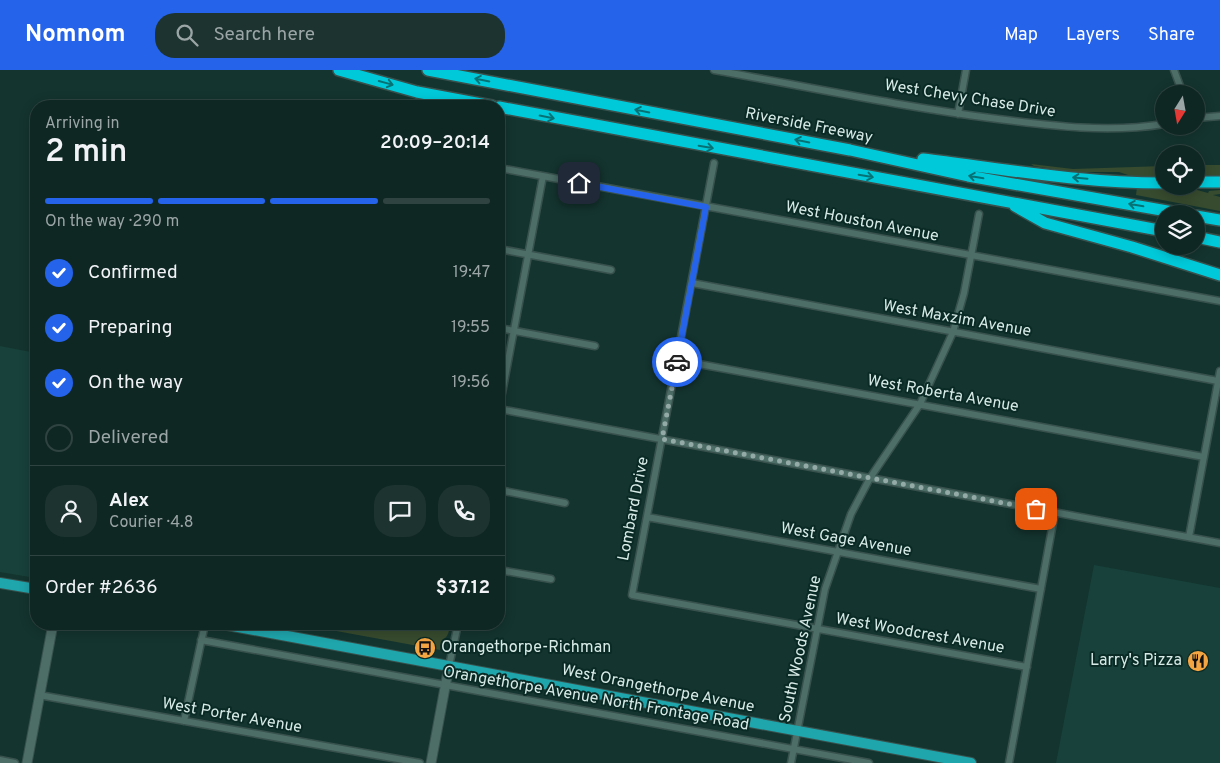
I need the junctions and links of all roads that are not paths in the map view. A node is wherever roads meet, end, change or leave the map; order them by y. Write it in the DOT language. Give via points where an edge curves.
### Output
graph roads {
  1 [pos="339,70"];
  2 [pos="428,70"];
  3 [pos="714,70"];
  4 [pos="966,70"];
  5 [pos="1174,70"];
  6 [pos="1180,85"];
  7 [pos="460,100"];
  8 [pos="505,109"];
  9 [pos="958,114"];
  10 [pos="1220,116"];
  11 [pos="1205,117"];
  12 [pos="1155,126"];
  13 [pos="850,150"];
  14 [pos="714,163"];
  15 [pos="505,169"];
  16 [pos="543,176"];
  17 [pos="1205,182"];
  18 [pos="1220,182"];
  19 [pos="1155,183"];
  20 [pos="1007,202"];
  21 [pos="706,207"];
  22 [pos="1155,209"];
  23 [pos="979,214"];
  24 [pos="1205,218"];
  25 [pos="1220,220"];
  26 [pos="1155,229"];
  27 [pos="1205,239"];
  28 [pos="1220,242"];
  29 [pos="505,250"];
  30 [pos="528,255"];
  31 [pos="971,256"];
  32 [pos="611,270"];
  33 [pos="1220,275"];
  34 [pos="692,283"];
  35 [pos="1220,301"];
  36 [pos="505,329"];
  37 [pos="513,331"];
  38 [pos="953,332"];
  39 [pos="595,346"];
  40 [pos="677,360"];
  41 [pos="1220,372"];
  42 [pos="505,376"];
  43 [pos="1218,381"];
  44 [pos="920,404"];
  45 [pos="505,410"];
  46 [pos="662,439"];
  47 [pos="1204,457"];
  48 [pos="870,478"];
  49 [pos="505,491"];
  50 [pos="565,503"];
  51 [pos="1055,512"];
  52 [pos="647,517"];
  53 [pos="1189,537"];
  54 [pos="1220,543"];
  55 [pos="838,552"];
  56 [pos="505,571"];
  57 [pos="551,579"];
  58 [pos="0,583"];
  59 [pos="30,588"];
  60 [pos="1041,589"];
  61 [pos="632,595"];
  62 [pos="817,629"];
  63 [pos="52,630"];
  64 [pos="204,630"];
  65 [pos="254,630"];
  66 [pos="457,630"];
  67 [pos="201,640"];
  68 [pos="449,666"];
  69 [pos="1027,667"];
  70 [pos="445,685"];
  71 [pos="40,695"];
  72 [pos="184,721"];
  73 [pos="798,730"];
  74 [pos="794,749"];
  75 [pos="0,760"];
  76 [pos="15,763"];
  77 [pos="27,763"];
  78 [pos="420,763"];
  79 [pos="431,763"];
  80 [pos="791,763"];
  81 [pos="868,763"];
  82 [pos="971,763"];
  83 [pos="1009,763"];
  1 -- 7 [label="highway, one-way" via="417,92"];
  13 -- 2 [label="highway, Riverside Freeway, one-way"];
  3 -- 9 [label="street, West Chevy Chase Drive"];
  4 -- 9 [label="street"];
  5 -- 6 [label="street"];
  8 -- 20 [label="highway, one-way"];
  9 -- 12 [label="street, West Chevy Chase Drive" via="1069,128"];
  10 -- 11 [label="street"];
  19 -- 13 [label="highway, one-way" via="1074,178"];
  22 -- 13 [label="highway, Riverside Freeway, one-way" via="968,176"];
  14 -- 21 [label="street, Lombard Drive"];
  15 -- 16 [label="street, West Houston Avenue"];
  16 -- 21 [label="street, West Houston Avenue"];
  16 -- 30 [label="street"];
  17 -- 18 [label="highway"];
  20 -- 26 [label="highway"];
  20 -- 33 [label="highway" via="1045,223"];
  21 -- 31 [label="street, West Houston Avenue"];
  21 -- 34 [label="street, Lombard Drive"];
  23 -- 31 [label="street, South Woods Avenue"];
  24 -- 25 [label="highway"];
  27 -- 28 [label="highway"];
  29 -- 30 [label="street"];
  30 -- 32 [label="street"];
  30 -- 37 [label="street"];
  31 -- 35 [label="street, West Houston Avenue"];
  31 -- 38 [label="street, South Woods Avenue"];
  34 -- 38 [label="street, West Maxzim Avenue"];
  34 -- 40 [label="street, Lombard Drive"];
  36 -- 37 [label="street"];
  37 -- 39 [label="street"];
  37 -- 42 [label="street"];
  38 -- 43 [label="street, West Maxzim Avenue"];
  38 -- 44 [label="street, South Woods Avenue"];
  40 -- 44 [label="street, West Roberta Avenue"];
  40 -- 46 [label="street, Lombard Drive"];
  41 -- 43 [label="street"];
  43 -- 47 [label="street"];
  44 -- 47 [label="street, West Roberta Avenue"];
  44 -- 48 [label="street, South Woods Avenue"];
  45 -- 46 [label="street"];
  46 -- 48 [label="street"];
  46 -- 52 [label="street, Lombard Drive"];
  47 -- 53 [label="street"];
  48 -- 51 [label="street"];
  48 -- 55 [label="street, South Woods Avenue" via="851,514"];
  49 -- 50 [label="street"];
  51 -- 53 [label="street"];
  51 -- 60 [label="street"];
  52 -- 55 [label="street, West Gage Avenue"];
  52 -- 61 [label="street, Lombard Drive"];
  53 -- 54 [label="street"];
  55 -- 60 [label="street, West Gage Avenue"];
  55 -- 62 [label="street, South Woods Avenue" via="825,589"];
  56 -- 57 [label="street"];
  58 -- 59 [label="main road"];
  60 -- 69 [label="street"];
  61 -- 62 [label="street, West Woodcrest Avenue"];
  62 -- 69 [label="street, West Woodcrest Avenue"];
  62 -- 73 [label="street, South Woods Avenue"];
  63 -- 71 [label="street"];
  64 -- 67 [label="street"];
  65 -- 68 [label="main road, West Orangethorpe Avenue"];
  66 -- 68 [label="street"];
  67 -- 70 [label="street, Orangethorpe Avenue North Frontage Road"];
  67 -- 72 [label="street"];
  68 -- 70 [label="street"];
  68 -- 73 [label="main road, West Orangethorpe Avenue"];
  69 -- 83 [label="street"];
  70 -- 74 [label="street, Orangethorpe Avenue North Frontage Road"];
  70 -- 79 [label="street"];
  71 -- 72 [label="street, West Porter Avenue"];
  71 -- 77 [label="street"];
  72 -- 78 [label="street, West Porter Avenue"];
  73 -- 74 [label="street, South Woods Avenue"];
  73 -- 82 [label="main road, West Orangethorpe Avenue"];
  74 -- 80 [label="street, South Woods Avenue"];
  74 -- 81 [label="street, Orangethorpe Avenue North Frontage Road"];
  75 -- 76 [label="street"];
}
